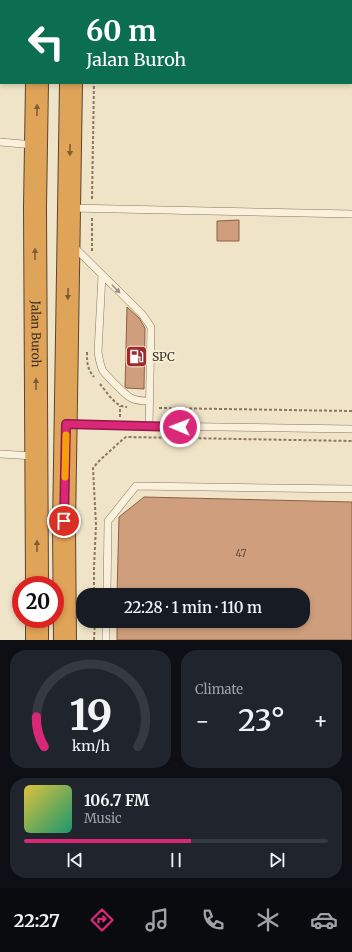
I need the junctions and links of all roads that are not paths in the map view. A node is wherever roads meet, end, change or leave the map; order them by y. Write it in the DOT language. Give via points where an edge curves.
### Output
graph roads {
  1 [pos="37,84"];
  2 [pos="71,84"];
  3 [pos="0,142"];
  4 [pos="36,145"];
  5 [pos="69,208"];
  6 [pos="352,214"];
  7 [pos="69,241"];
  8 [pos="102,275"];
  9 [pos="150,401"];
  10 [pos="66,424"];
  11 [pos="149,426"];
  12 [pos="352,429"];
  13 [pos="0,454"];
  14 [pos="37,456"];
  15 [pos="352,489"];
  16 [pos="37,576"];
  17 [pos="107,588"];
  18 [pos="37,628"];
  19 [pos="106,628"];
  20 [pos="37,640"];
  21 [pos="65,640"];
  22 [pos="106,640"];
  4 -- 1 [label="highway, Jalan Buroh, one-way"];
  2 -- 5 [label="highway, one-way"];
  3 -- 4 [label="lane"];
  14 -- 4 [label="highway, Jalan Buroh, one-way"];
  5 -- 6 [label="lane"];
  5 -- 7 [label="highway"];
  7 -- 8 [label="lane"];
  7 -- 10 [label="highway, one-way"];
  8 -- 9 [label="lane, one-way" via="142,314 151,328"];
  8 -- 9 [label="lane" via="99,361 103,371 125,394 137,400"];
  9 -- 11 [label="lane"];
  10 -- 11 [label="lane"];
  10 -- 21 [label="highway"];
  11 -- 12 [label="lane"];
  13 -- 14 [label="lane"];
  16 -- 14 [label="highway, Jalan Buroh, one-way"];
  15 -- 17 [label="lane" via="136,486 108,521"];
  18 -- 20 [label="highway"];
  19 -- 22 [label="lane"];
}
